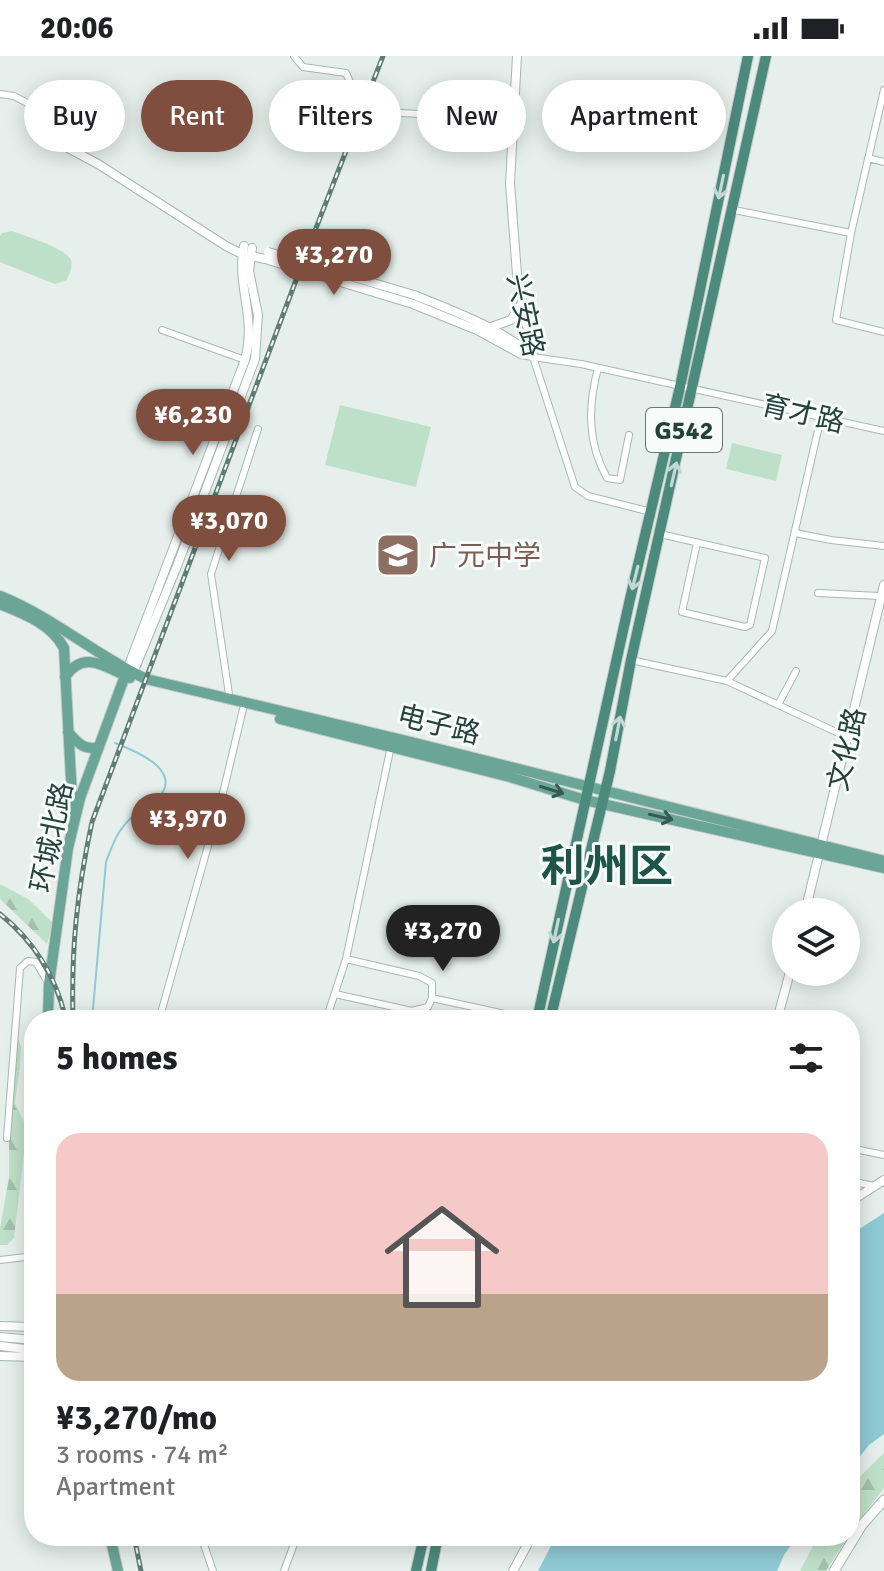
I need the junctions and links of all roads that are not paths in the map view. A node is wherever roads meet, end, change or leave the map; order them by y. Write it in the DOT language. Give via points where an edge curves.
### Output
graph roads {
  1 [pos="294,56"];
  2 [pos="517,56"];
  3 [pos="748,56"];
  4 [pos="766,56"];
  5 [pos="515,80"];
  6 [pos="884,90"];
  7 [pos="0,94"];
  8 [pos="24,101"];
  9 [pos="417,114"];
  10 [pos="76,152"];
  11 [pos="511,152"];
  12 [pos="868,158"];
  13 [pos="884,162"];
  14 [pos="734,210"];
  15 [pos="851,233"];
  16 [pos="247,251"];
  17 [pos="414,300"];
  18 [pos="522,302"];
  19 [pos="489,327"];
  20 [pos="162,330"];
  21 [pos="884,332"];
  22 [pos="533,357"];
  23 [pos="245,360"];
  24 [pos="684,365"];
  25 [pos="598,368"];
  26 [pos="698,369"];
  27 [pos="680,387"];
  28 [pos="694,389"];
  29 [pos="673,415"];
  30 [pos="821,417"];
  31 [pos="687,418"];
  32 [pos="258,429"];
  33 [pos="884,431"];
  34 [pos="629,435"];
  35 [pos="651,512"];
  36 [pos="795,533"];
  37 [pos="660,534"];
  38 [pos="697,543"];
  39 [pos="884,546"];
  40 [pos="884,585"];
  41 [pos="818,593"];
  42 [pos="0,596"];
  43 [pos="879,596"];
  44 [pos="0,604"];
  45 [pos="631,660"];
  46 [pos="103,665"];
  47 [pos="796,671"];
  48 [pos="129,673"];
  49 [pos="65,677"];
  50 [pos="727,681"];
  51 [pos="121,688"];
  52 [pos="230,701"];
  53 [pos="778,705"];
  54 [pos="243,709"];
  55 [pos="68,732"];
  56 [pos="849,738"];
  57 [pos="391,746"];
  58 [pos="99,747"];
  59 [pos="588,785"];
  60 [pos="606,790"];
  61 [pos="585,800"];
  62 [pos="602,804"];
  63 [pos="73,826"];
  64 [pos="821,849"];
  65 [pos="884,861"];
  66 [pos="884,868"];
  67 [pos="809,898"];
  68 [pos="346,959"];
  69 [pos="49,984"];
  70 [pos="786,986"];
  71 [pos="335,994"];
  72 [pos="432,998"];
  73 [pos="48,1010"];
  74 [pos="162,1010"];
  75 [pos="329,1010"];
  76 [pos="407,1010"];
  77 [pos="416,1010"];
  78 [pos="488,1010"];
  79 [pos="537,1010"];
  80 [pos="552,1010"];
  81 [pos="780,1010"];
  82 [pos="7,1138"];
  83 [pos="860,1150"];
  84 [pos="884,1155"];
  85 [pos="884,1180"];
  86 [pos="860,1183"];
  87 [pos="875,1186"];
  88 [pos="860,1196"];
  89 [pos="24,1257"];
  90 [pos="0,1260"];
  91 [pos="0,1326"];
  92 [pos="24,1327"];
  93 [pos="0,1337"];
  94 [pos="24,1339"];
  95 [pos="0,1346"];
  96 [pos="24,1349"];
  97 [pos="0,1356"];
  98 [pos="24,1357"];
  99 [pos="884,1500"];
  100 [pos="860,1528"];
  101 [pos="112,1546"];
  102 [pos="204,1546"];
  103 [pos="293,1546"];
  104 [pos="422,1546"];
  105 [pos="436,1546"];
  106 [pos="527,1546"];
  107 [pos="849,1546"];
  108 [pos="118,1571"];
  109 [pos="213,1571"];
  110 [pos="284,1571"];
  111 [pos="416,1571"];
  112 [pos="431,1571"];
  113 [pos="513,1571"];
  114 [pos="834,1571"];
  1 -- 9 [label="street" via="303,67 346,73 363,111"];
  2 -- 5 [label="street, 兴安路"];
  3 -- 24 [label="highway, G542, one-way"];
  4 -- 14 [label="highway, G542"];
  6 -- 12 [label="street"];
  7 -- 8 [label="street"];
  10 -- 16 [label="street" via="226,246"];
  11 -- 18 [label="street, 兴安路" via="514,246"];
  12 -- 13 [label="street"];
  12 -- 15 [label="street"];
  14 -- 15 [label="street"];
  14 -- 26 [label="highway, G542"];
  15 -- 21 [label="street" via="836,320"];
  16 -- 17 [label="street, bridge"];
  16 -- 23 [label="street" via="240,272 251,320"];
  16 -- 48 [label="street" via="258,315 255,359 183,552"];
  17 -- 19 [label="street"];
  17 -- 22 [label="street"];
  18 -- 19 [label="street" via="511,320"];
  18 -- 22 [label="street, 兴安路"];
  19 -- 22 [label="street"];
  20 -- 23 [label="street"];
  22 -- 25 [label="street, 育才路"];
  22 -- 35 [label="street, 兴安路" via="575,487 588,496"];
  23 -- 48 [label="street"];
  24 -- 26 [label="main road"];
  24 -- 27 [label="highway, G542"];
  25 -- 27 [label="street, 育才路"];
  25 -- 34 [label="street" via="590,422 594,449 607,478 620,480"];
  26 -- 28 [label="highway, G542"];
  27 -- 28 [label="street, 育才路"];
  27 -- 29 [label="highway, G542"];
  28 -- 30 [label="street, 育才路"];
  28 -- 31 [label="highway, G542"];
  29 -- 31 [label="main road"];
  29 -- 35 [label="highway, G542"];
  30 -- 33 [label="street, 育才路"];
  30 -- 36 [label="street"];
  37 -- 31 [label="highway, G542, one-way"];
  32 -- 52 [label="street" via="211,574"];
  35 -- 59 [label="highway, G542, one-way"];
  36 -- 39 [label="street"];
  36 -- 50 [label="street" via="772,631"];
  37 -- 38 [label="street"];
  37 -- 45 [label="highway, G542"];
  38 -- 38 [label="street" via="682,612 750,625 765,558"];
  40 -- 43 [label="street, 文化路"];
  41 -- 43 [label="street"];
  42 -- 48 [label="main road, 电子路" via="53,621"];
  43 -- 56 [label="street, 文化路"];
  44 -- 49 [label="main road" via="57,635 64,648"];
  45 -- 50 [label="street"];
  60 -- 45 [label="highway, G542, one-way"];
  46 -- 48 [label="main road"];
  46 -- 49 [label="main road" via="82,661"];
  46 -- 51 [label="main road"];
  47 -- 53 [label="street"];
  48 -- 51 [label="main road, 环城北路"];
  48 -- 52 [label="main road, 电子路"];
  48 -- 54 [label="main road, 电子路" via="144,685"];
  49 -- 55 [label="main road"];
  50 -- 53 [label="street"];
  51 -- 58 [label="main road, 环城北路"];
  52 -- 59 [label="main road, 电子路"];
  53 -- 56 [label="street"];
  54 -- 57 [label="main road, 电子路"];
  54 -- 74 [label="street"];
  55 -- 58 [label="main road" via="81,746"];
  55 -- 63 [label="main road"];
  56 -- 64 [label="street, 文化路"];
  57 -- 61 [label="main road, 电子路, one-way"];
  57 -- 68 [label="street"];
  58 -- 63 [label="main road, 环城北路"];
  59 -- 60 [label="main road, 电子路"];
  59 -- 61 [label="highway, G542"];
  60 -- 62 [label="highway, G542"];
  60 -- 64 [label="main road, 电子路"];
  61 -- 62 [label="main road, 电子路"];
  61 -- 79 [label="highway, G542, one-way"];
  62 -- 64 [label="main road, 电子路, one-way"];
  62 -- 80 [label="highway, G542"];
  63 -- 69 [label="main road, 环城北路"];
  64 -- 65 [label="main road, 电子路"];
  64 -- 66 [label="main road, 电子路"];
  64 -- 67 [label="street, 文化路"];
  68 -- 71 [label="street"];
  68 -- 72 [label="street" via="419,976 432,983"];
  69 -- 73 [label="main road, 环城北路"];
  69 -- 82 [label="street" via="36,962 21,966"];
  70 -- 81 [label="street"];
  71 -- 75 [label="street"];
  71 -- 76 [label="street"];
  72 -- 77 [label="street" via="428,1007"];
  72 -- 78 [label="street"];
  83 -- 84 [label="street"];
  85 -- 87 [label="street"];
  86 -- 87 [label="street"];
  87 -- 88 [label="street"];
  89 -- 90 [label="street"];
  91 -- 92 [label="street"];
  93 -- 94 [label="street"];
  95 -- 96 [label="street"];
  97 -- 98 [label="street"];
  99 -- 100 [label="main road"];
  101 -- 108 [label="main road"];
  102 -- 109 [label="street"];
  103 -- 110 [label="street"];
  104 -- 111 [label="highway"];
  105 -- 112 [label="highway"];
  106 -- 113 [label="street"];
  107 -- 114 [label="main road"];
}
